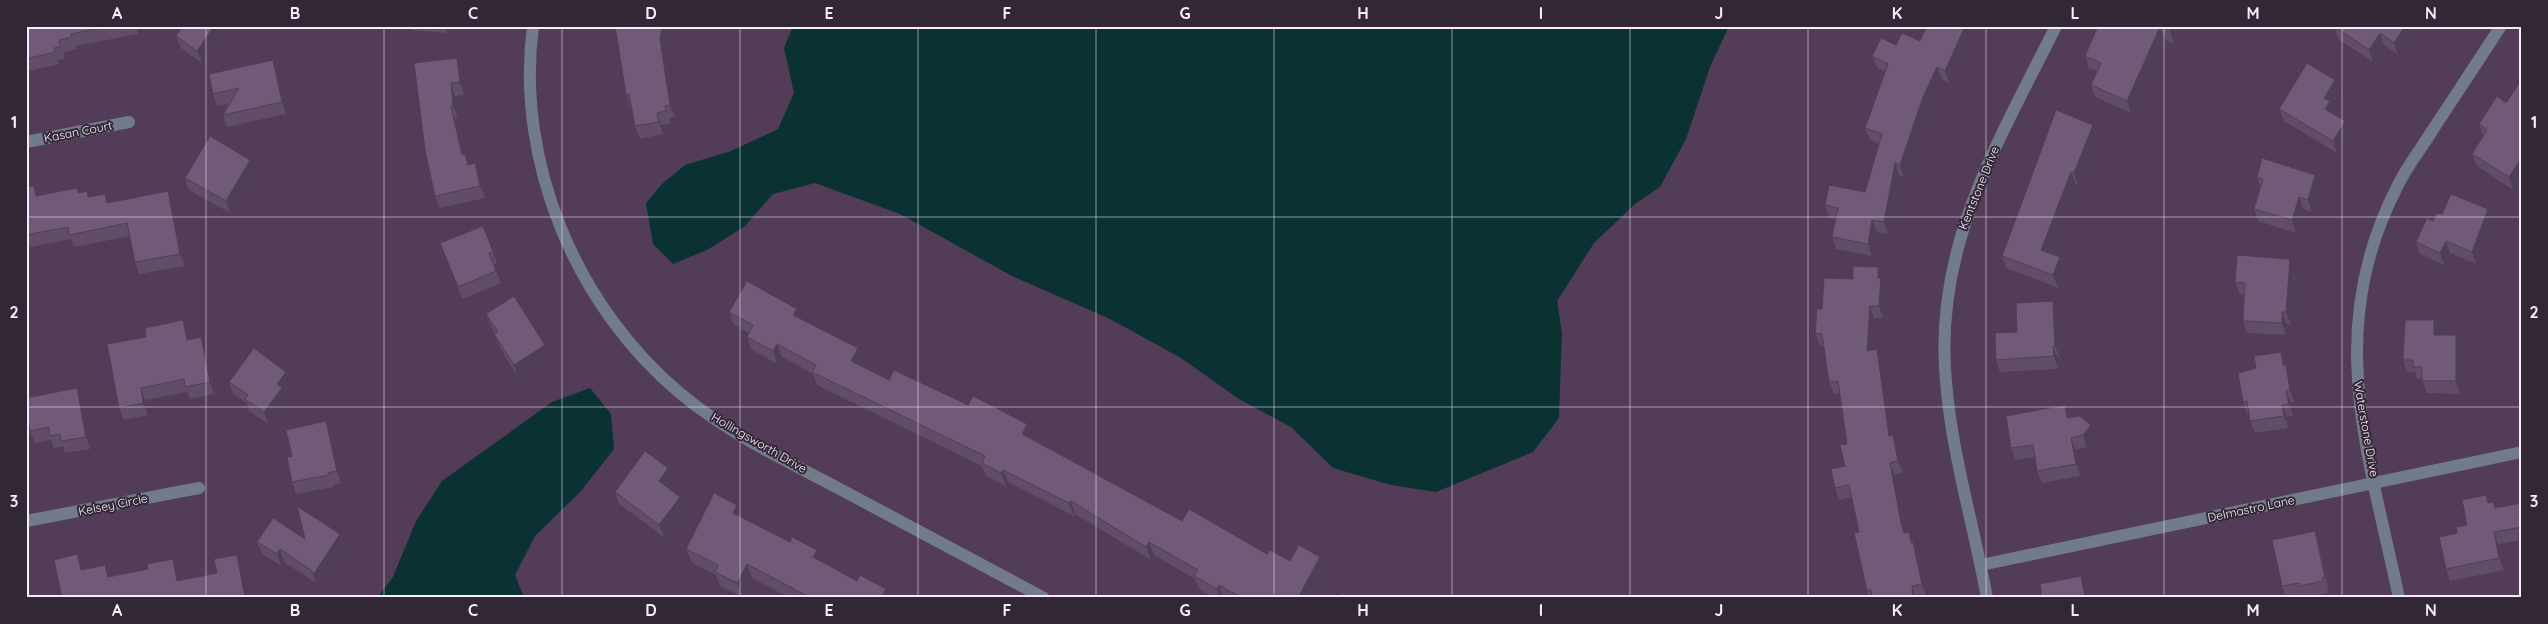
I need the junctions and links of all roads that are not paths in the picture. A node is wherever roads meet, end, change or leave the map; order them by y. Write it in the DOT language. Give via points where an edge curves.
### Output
graph roads {
  1 [pos="533,26"];
  2 [pos="2056,26"];
  3 [pos="2500,26"];
  4 [pos="129,122"];
  5 [pos="26,142"];
  6 [pos="2522,452"];
  7 [pos="2375,482"];
  8 [pos="199,488"];
  9 [pos="26,522"];
  10 [pos="1981,565"];
  11 [pos="1044,598"];
  12 [pos="1987,598"];
  13 [pos="2399,598"];
  1 -- 11 [label="street, Hollingsworth Drive" via="530,64 533,114 541,165 556,214 598,299 644,358 682,394 744,437"];
  2 -- 10 [label="street, Kentstone Drive" via="1972,200 1956,248 1947,296 1944,350 1949,412"];
  3 -- 7 [label="street, Waterstone Drive" via="2398,185 2370,252 2359,300 2355,360 2358,396"];
  4 -- 5 [label="street, Kasan Court"];
  6 -- 7 [label="street, Delmastro Lane"];
  7 -- 10 [label="street, Delmastro Lane"];
  7 -- 13 [label="street, Waterstone Drive"];
  8 -- 9 [label="street, Kelsey Circle"];
  10 -- 12 [label="street, Kentstone Drive"];
}
